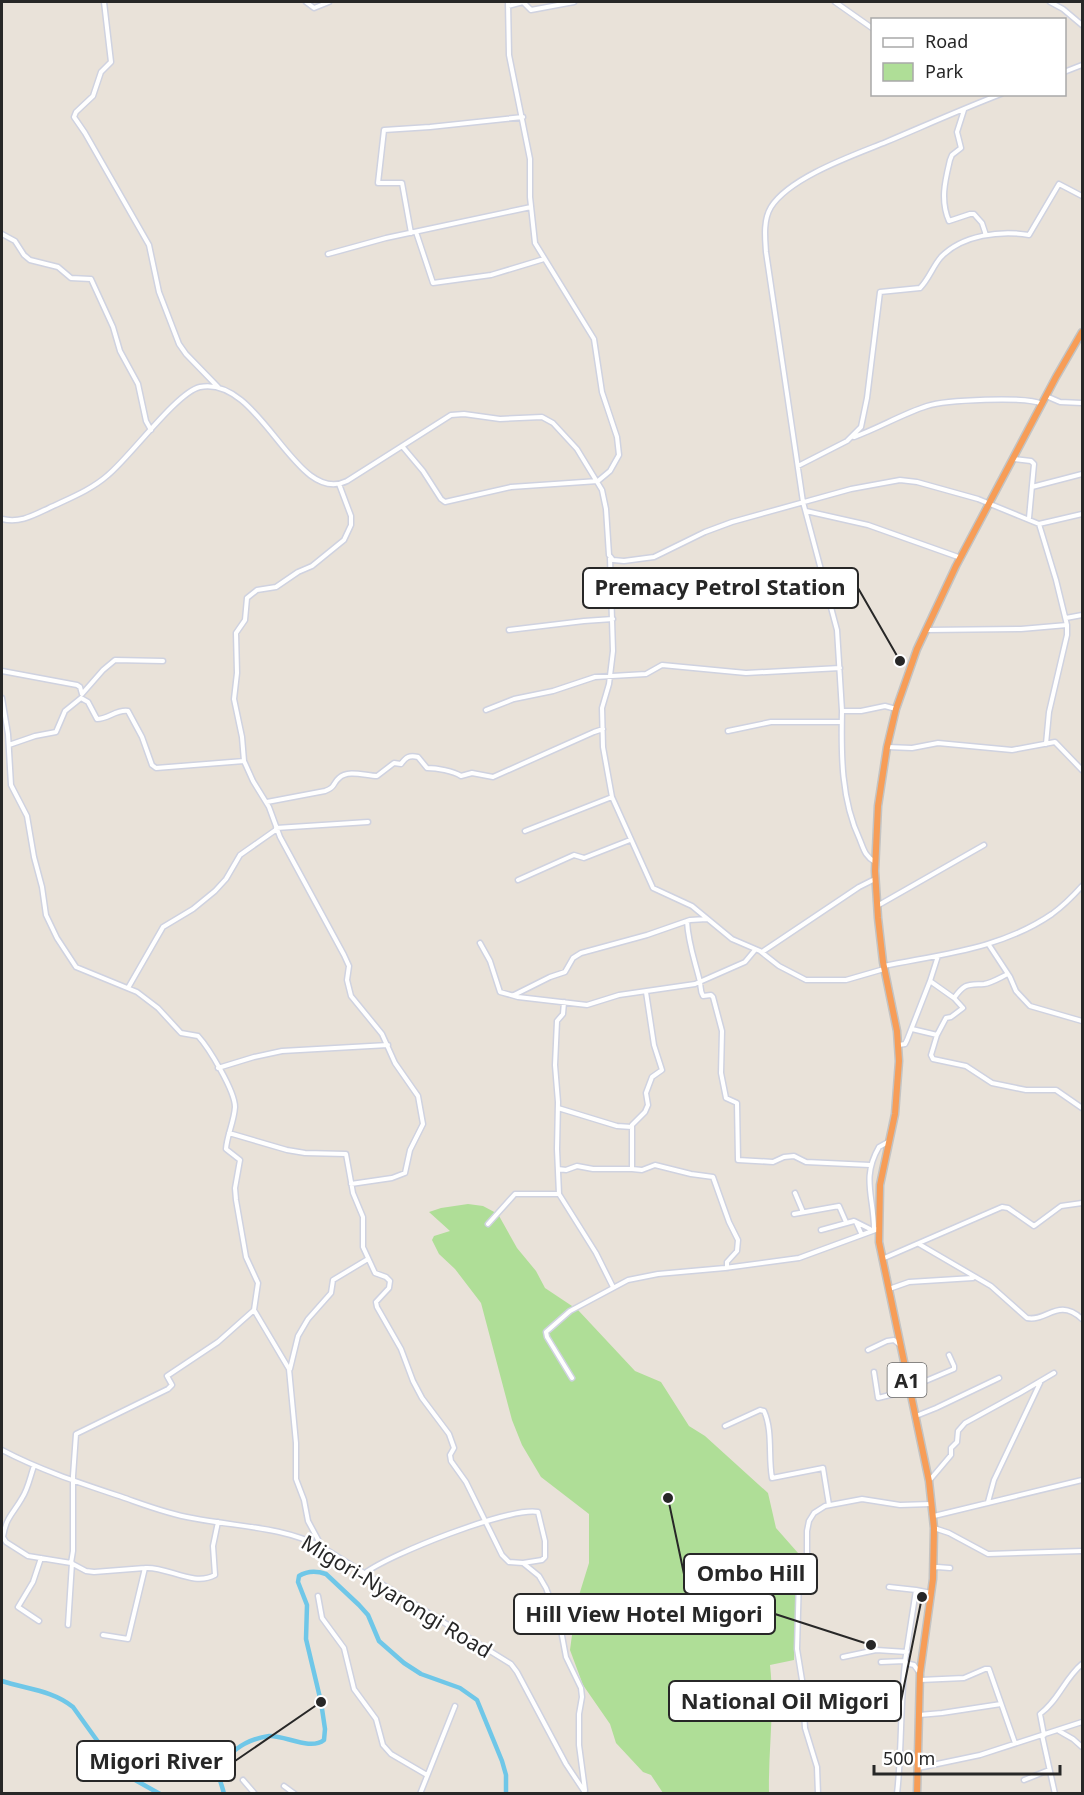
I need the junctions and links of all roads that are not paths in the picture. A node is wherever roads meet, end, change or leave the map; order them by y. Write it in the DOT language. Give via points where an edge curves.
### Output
graph roads {
  1 [pos="104,2"];
  2 [pos="306,2"];
  3 [pos="329,2"];
  4 [pos="574,2"];
  5 [pos="836,2"];
  6 [pos="1050,2"];
  7 [pos="508,4"];
  8 [pos="1083,25"];
  9 [pos="871,27"];
  10 [pos="1083,65"];
  11 [pos="1066,72"];
  12 [pos="996,96"];
  13 [pos="964,109"];
  14 [pos="523,117"];
  15 [pos="1083,196"];
  16 [pos="531,207"];
  17 [pos="413,233"];
  18 [pos="2,234"];
  19 [pos="986,235"];
  20 [pos="328,254"];
  21 [pos="544,259"];
  22 [pos="1083,332"];
  23 [pos="219,387"];
  24 [pos="1046,396"];
  25 [pos="1083,403"];
  26 [pos="1042,404"];
  27 [pos="151,430"];
  28 [pos="851,439"];
  29 [pos="402,446"];
  30 [pos="1013,459"];
  31 [pos="798,466"];
  32 [pos="1083,474"];
  33 [pos="598,481"];
  34 [pos="339,484"];
  35 [pos="1032,487"];
  36 [pos="803,502"];
  37 [pos="989,504"];
  38 [pos="806,511"];
  39 [pos="1083,514"];
  40 [pos="1029,518"];
  41 [pos="2,519"];
  42 [pos="1039,524"];
  43 [pos="610,558"];
  44 [pos="961,558"];
  45 [pos="1083,615"];
  46 [pos="1066,618"];
  47 [pos="614,619"];
  48 [pos="1066,625"];
  49 [pos="509,630"];
  50 [pos="926,630"];
  51 [pos="163,660"];
  52 [pos="840,668"];
  53 [pos="2,671"];
  54 [pos="610,676"];
  55 [pos="81,696"];
  56 [pos="2,698"];
  57 [pos="896,709"];
  58 [pos="486,710"];
  59 [pos="842,711"];
  60 [pos="841,722"];
  61 [pos="603,729"];
  62 [pos="728,731"];
  63 [pos="1046,744"];
  64 [pos="9,745"];
  65 [pos="887,747"];
  66 [pos="244,761"];
  67 [pos="1083,770"];
  68 [pos="612,797"];
  69 [pos="267,802"];
  70 [pos="368,822"];
  71 [pos="277,828"];
  72 [pos="525,831"];
  73 [pos="630,840"];
  74 [pos="984,845"];
  75 [pos="875,862"];
  76 [pos="875,879"];
  77 [pos="518,880"];
  78 [pos="1083,886"];
  79 [pos="877,906"];
  80 [pos="707,919"];
  81 [pos="687,921"];
  82 [pos="480,943"];
  83 [pos="989,945"];
  84 [pos="755,950"];
  85 [pos="762,952"];
  86 [pos="938,956"];
  87 [pos="884,968"];
  88 [pos="1008,974"];
  89 [pos="930,981"];
  90 [pos="700,982"];
  91 [pos="128,988"];
  92 [pos="646,992"];
  93 [pos="513,996"];
  94 [pos="954,998"];
  95 [pos="564,1002"];
  96 [pos="1083,1021"];
  97 [pos="912,1029"];
  98 [pos="937,1035"];
  99 [pos="388,1045"];
  100 [pos="899,1045"];
  101 [pos="219,1068"];
  102 [pos="558,1108"];
  103 [pos="1083,1108"];
  104 [pos="632,1127"];
  105 [pos="229,1133"];
  106 [pos="888,1142"];
  107 [pos="870,1165"];
  108 [pos="558,1169"];
  109 [pos="632,1169"];
  110 [pos="351,1184"];
  111 [pos="795,1193"];
  112 [pos="559,1194"];
  113 [pos="1083,1203"];
  114 [pos="803,1212"];
  115 [pos="794,1214"];
  116 [pos="846,1222"];
  117 [pos="856,1222"];
  118 [pos="488,1224"];
  119 [pos="874,1229"];
  120 [pos="821,1230"];
  121 [pos="861,1233"];
  122 [pos="919,1243"];
  123 [pos="368,1259"];
  124 [pos="882,1259"];
  125 [pos="727,1268"];
  126 [pos="975,1278"];
  127 [pos="613,1287"];
  128 [pos="888,1289"];
  129 [pos="254,1310"];
  130 [pos="1083,1319"];
  131 [pos="900,1344"];
  132 [pos="868,1350"];
  133 [pos="949,1355"];
  134 [pos="289,1369"];
  135 [pos="874,1372"];
  136 [pos="1054,1373"];
  137 [pos="572,1378"];
  138 [pos="999,1378"];
  139 [pos="1041,1381"];
  140 [pos="909,1389"];
  141 [pos="915,1416"];
  142 [pos="724,1426"];
  143 [pos="2,1450"];
  144 [pos="34,1466"];
  145 [pos="1083,1480"];
  146 [pos="929,1481"];
  147 [pos="74,1482"];
  148 [pos="987,1502"];
  149 [pos="932,1503"];
  150 [pos="829,1505"];
  151 [pos="934,1516"];
  152 [pos="486,1521"];
  153 [pos="218,1522"];
  154 [pos="934,1528"];
  155 [pos="322,1547"];
  156 [pos="1083,1551"];
  157 [pos="41,1558"];
  158 [pos="71,1563"];
  159 [pos="523,1563"];
  160 [pos="145,1568"];
  161 [pos="934,1568"];
  162 [pos="950,1568"];
  163 [pos="365,1573"];
  164 [pos="889,1587"];
  165 [pos="916,1590"];
  166 [pos="931,1593"];
  167 [pos="318,1596"];
  168 [pos="39,1621"];
  169 [pos="68,1625"];
  170 [pos="103,1635"];
  171 [pos="907,1652"];
  172 [pos="843,1658"];
  173 [pos="881,1662"];
  174 [pos="905,1662"];
  175 [pos="1083,1664"];
  176 [pos="920,1676"];
  177 [pos="1001,1704"];
  178 [pos="455,1706"];
  179 [pos="919,1715"];
  180 [pos="1083,1722"];
  181 [pos="1058,1730"];
  182 [pos="1043,1735"];
  183 [pos="1015,1743"];
  184 [pos="1083,1747"];
  185 [pos="918,1768"];
  186 [pos="1049,1770"];
  187 [pos="427,1775"];
  188 [pos="243,1780"];
  189 [pos="1024,1780"];
  190 [pos="284,1786"];
  191 [pos="586,1792"];
  192 [pos="255,1794"];
  193 [pos="295,1794"];
  194 [pos="420,1794"];
  195 [pos="818,1794"];
  196 [pos="897,1794"];
  197 [pos="917,1794"];
  198 [pos="1054,1794"];
  1 -- 23 [label="street" via="111,62 101,72 93,96 74,117 148,245 159,292 180,344"];
  2 -- 3 [label="street" via="314,8"];
  4 -- 7 [label="street" via="531,10 523,2"];
  5 -- 9 [label="street"];
  6 -- 8 [label="street"];
  7 -- 14 [label="street" via="510,58"];
  10 -- 11 [label="street"];
  12 -- 13 [label="street"];
  13 -- 19 [label="street" via="957,132 961,148 950,160 944,206 949,221 970,214 976,216"];
  13 -- 31 [label="street" via="817,172 783,194 768,213 766,252"];
  14 -- 16 [label="street" via="530,159"];
  14 -- 17 [label="street" via="384,130 378,183 402,183"];
  15 -- 19 [label="street" via="1059,184 1029,235"];
  16 -- 17 [label="street"];
  16 -- 21 [label="street" via="536,246"];
  17 -- 20 [label="street"];
  17 -- 21 [label="street" via="433,283 498,274"];
  18 -- 27 [label="street" via="15,241 27,258 58,267 72,278 91,279 138,384"];
  19 -- 28 [label="street" via="943,256 920,288 879,293 862,423"];
  21 -- 33 [label="street" via="594,340 602,392 618,437 615,465"];
  22 -- 24 [label="highway, A1"];
  23 -- 27 [label="street" via="190,391"];
  23 -- 34 [label="street" via="251,409 303,469 323,482"];
  24 -- 25 [label="street" via="1060,402"];
  24 -- 26 [label="highway, A1"];
  26 -- 28 [label="street" via="1012,399 933,404"];
  26 -- 30 [label="highway, A1"];
  27 -- 41 [label="street" via="116,469 90,489 22,520"];
  28 -- 31 [label="street"];
  29 -- 33 [label="street" via="445,502 511,488"];
  29 -- 33 [label="street" via="451,415 542,417 577,449"];
  29 -- 34 [label="street"];
  30 -- 35 [label="street" via="1034,464"];
  30 -- 37 [label="highway, A1"];
  31 -- 36 [label="street"];
  32 -- 35 [label="street"];
  33 -- 43 [label="street" via="604,499"];
  34 -- 66 [label="street" via="351,516 344,540 312,566 275,588 257,590 247,598 245,622 236,633 234,699"];
  35 -- 40 [label="street"];
  36 -- 37 [label="street" via="900,480"];
  36 -- 38 [label="street"];
  36 -- 43 [label="street" via="718,527 654,557 624,561"];
  37 -- 40 [label="street"];
  37 -- 44 [label="highway, A1"];
  38 -- 44 [label="street" via="868,525"];
  38 -- 52 [label="street" via="834,618"];
  39 -- 42 [label="street"];
  40 -- 42 [label="street"];
  42 -- 46 [label="street"];
  43 -- 47 [label="street"];
  44 -- 50 [label="highway, A1"];
  45 -- 46 [label="street"];
  46 -- 48 [label="street"];
  47 -- 49 [label="street"];
  47 -- 54 [label="street"];
  48 -- 50 [label="street"];
  48 -- 63 [label="street"];
  50 -- 57 [label="highway, A1"];
  51 -- 55 [label="street" via="115,660"];
  52 -- 54 [label="street" via="751,673 668,665 649,673"];
  52 -- 59 [label="street"];
  53 -- 55 [label="street" via="77,685"];
  54 -- 58 [label="street" via="518,698"];
  54 -- 61 [label="street" via="602,708"];
  55 -- 64 [label="street" via="63,714 56,732"];
  55 -- 66 [label="street" via="98,720 128,711 156,768"];
  56 -- 64 [label="street"];
  57 -- 59 [label="street" via="885,706"];
  57 -- 65 [label="highway, A1"];
  59 -- 60 [label="street"];
  60 -- 62 [label="street" via="771,722"];
  60 -- 75 [label="street" via="844,786 850,816 866,856"];
  61 -- 68 [label="street"];
  61 -- 69 [label="street" via="493,778 428,768 418,757 407,756 401,764 394,763 377,776 343,775 325,791"];
  63 -- 65 [label="street" via="1011,750 939,743"];
  63 -- 67 [label="street" via="1058,743"];
  64 -- 91 [label="street" via="11,785 27,816 47,919 76,967"];
  65 -- 75 [label="highway, A1"];
  66 -- 69 [label="street"];
  68 -- 72 [label="street"];
  68 -- 73 [label="street"];
  69 -- 71 [label="street"];
  70 -- 71 [label="street"];
  71 -- 91 [label="street" via="240,855 215,891 163,927"];
  71 -- 99 [label="street" via="346,960 351,996"];
  73 -- 77 [label="street" via="584,858 574,855"];
  73 -- 80 [label="street" via="653,888 687,902"];
  74 -- 79 [label="street"];
  75 -- 76 [label="highway, A1"];
  76 -- 79 [label="highway, A1"];
  76 -- 85 [label="street"];
  78 -- 83 [label="street" via="1051,914"];
  79 -- 87 [label="highway, A1"];
  80 -- 81 [label="street"];
  80 -- 84 [label="street" via="732,939"];
  81 -- 90 [label="street" via="688,941"];
  81 -- 93 [label="street" via="578,954 565,972"];
  82 -- 93 [label="street" via="498,990"];
  83 -- 86 [label="street"];
  83 -- 88 [label="street"];
  84 -- 85 [label="street"];
  84 -- 90 [label="street" via="747,960"];
  85 -- 87 [label="street" via="779,966 811,981 846,980"];
  86 -- 87 [label="street"];
  86 -- 89 [label="street"];
  87 -- 100 [label="highway, A1"];
  88 -- 94 [label="street" via="967,985"];
  88 -- 96 [label="street" via="1016,991 1030,1006"];
  89 -- 94 [label="street"];
  89 -- 97 [label="street"];
  90 -- 92 [label="street"];
  90 -- 107 [label="street" via="702,995 713,997 721,1024 721,1076 726,1098 736,1103 738,1160 773,1162 796,1156 806,1162"];
  91 -- 101 [label="street" via="152,1002 181,1033 198,1036"];
  92 -- 95 [label="street" via="618,995 587,1005"];
  92 -- 104 [label="street" via="662,1070 651,1077 646,1110"];
  93 -- 95 [label="street"];
  94 -- 98 [label="street" via="963,1008 946,1018"];
  95 -- 102 [label="street" via="556,1035"];
  97 -- 98 [label="street"];
  97 -- 100 [label="street" via="907,1042"];
  98 -- 103 [label="street" via="933,1059 966,1066 992,1083 1026,1090 1056,1090"];
  99 -- 101 [label="street" via="288,1050"];
  99 -- 110 [label="street" via="395,1063 418,1096 423,1124 404,1174"];
  100 -- 106 [label="highway, A1" via="899,1084"];
  101 -- 105 [label="street" via="234,1102"];
  102 -- 104 [label="street"];
  102 -- 108 [label="street"];
  104 -- 109 [label="street"];
  105 -- 110 [label="street" via="287,1150 346,1154"];
  105 -- 129 [label="street" via="226,1150 240,1160 235,1192 243,1246 258,1283"];
  106 -- 107 [label="street" via="879,1147"];
  106 -- 119 [label="highway, A1"];
  107 -- 119 [label="street"];
  108 -- 109 [label="street"];
  108 -- 112 [label="street"];
  109 -- 125 [label="street" via="655,1166 713,1177 738,1240 737,1251 727,1262"];
  110 -- 123 [label="street" via="363,1217 363,1247"];
  111 -- 114 [label="street"];
  112 -- 118 [label="street" via="515,1194"];
  112 -- 127 [label="street"];
  113 -- 122 [label="street" via="1061,1206 1034,1226 1002,1207"];
  114 -- 115 [label="street"];
  114 -- 116 [label="street" via="838,1206"];
  116 -- 117 [label="street"];
  116 -- 120 [label="street"];
  117 -- 119 [label="street"];
  117 -- 121 [label="street"];
  119 -- 121 [label="street"];
  119 -- 124 [label="highway, A1"];
  121 -- 125 [label="street" via="796,1258"];
  122 -- 124 [label="street"];
  122 -- 126 [label="street"];
  123 -- 134 [label="street" via="333,1280 331,1293 298,1336"];
  123 -- 152 [label="street" via="375,1274 391,1282 376,1307 401,1349 422,1398 449,1434 454,1448 451,1461"];
  124 -- 128 [label="highway, A1"];
  125 -- 127 [label="street" via="639,1277"];
  126 -- 128 [label="street" via="909,1282"];
  126 -- 130 [label="street" via="1029,1318 1065,1310"];
  127 -- 137 [label="street" via="566,1314 546,1332"];
  128 -- 131 [label="highway, A1"];
  129 -- 134 [label="street"];
  129 -- 147 [label="street" via="218,1342 167,1376 172,1384 168,1389 78,1433"];
  131 -- 132 [label="street" via="886,1341"];
  131 -- 135 [label="street" via="906,1391 878,1398"];
  131 -- 140 [label="highway, A1"];
  133 -- 140 [label="street" via="954,1369"];
  134 -- 155 [label="street" via="296,1479 308,1521"];
  136 -- 139 [label="street"];
  138 -- 141 [label="street"];
  139 -- 146 [label="street" via="965,1423 958,1431 951,1455"];
  139 -- 148 [label="street"];
  140 -- 141 [label="highway, A1"];
  141 -- 146 [label="highway, A1"];
  142 -- 150 [label="street" via="764,1411 770,1431 772,1478 823,1468"];
  143 -- 144 [label="street, Migori-Nyarongi Road"];
  144 -- 147 [label="street, Migori-Nyarongi Road"];
  144 -- 157 [label="street" via="23,1496 9,1516 3,1538 21,1553"];
  145 -- 148 [label="street"];
  146 -- 149 [label="highway, A1"];
  147 -- 153 [label="street, Migori-Nyarongi Road" via="173,1514"];
  147 -- 158 [label="street"];
  148 -- 151 [label="street"];
  149 -- 150 [label="street" via="900,1505 865,1499"];
  149 -- 151 [label="highway, A1"];
  150 -- 195 [label="street" via="814,1513 808,1526 808,1556 800,1574 797,1607 805,1728 815,1758"];
  151 -- 154 [label="highway, A1"];
  152 -- 159 [label="street" via="502,1555 509,1562"];
  152 -- 159 [label="street" via="522,1512 539,1513 545,1557"];
  152 -- 163 [label="street" via="405,1552"];
  153 -- 155 [label="street, Migori-Nyarongi Road" via="278,1530"];
  153 -- 160 [label="street" via="213,1546 214,1576 196,1578"];
  154 -- 156 [label="street" via="988,1554"];
  154 -- 161 [label="highway, A1"];
  155 -- 163 [label="street, Migori-Nyarongi Road"];
  157 -- 158 [label="street"];
  157 -- 168 [label="street" via="18,1607"];
  158 -- 160 [label="street" via="94,1572"];
  158 -- 169 [label="street"];
  159 -- 191 [label="street" via="546,1587 566,1655 581,1688 579,1745"];
  160 -- 170 [label="street" via="128,1640"];
  161 -- 162 [label="street"];
  161 -- 166 [label="highway, A1"];
  163 -- 191 [label="street, Migori-Nyarongi Road" via="511,1664 566,1764"];
  164 -- 165 [label="street"];
  165 -- 166 [label="street"];
  165 -- 171 [label="street"];
  166 -- 176 [label="highway, A1"];
  167 -- 187 [label="street" via="322,1618 344,1648 354,1689 376,1719 385,1748"];
  171 -- 172 [label="street" via="876,1650"];
  171 -- 174 [label="street"];
  173 -- 174 [label="street"];
  174 -- 176 [label="street" via="915,1666"];
  174 -- 196 [label="street"];
  175 -- 182 [label="street" via="1040,1714"];
  176 -- 177 [label="street" via="964,1678 987,1669"];
  176 -- 179 [label="highway, A1"];
  177 -- 179 [label="street"];
  177 -- 183 [label="street"];
  178 -- 187 [label="street"];
  179 -- 185 [label="highway, A1"];
  180 -- 181 [label="street"];
  181 -- 182 [label="street"];
  181 -- 184 [label="street"];
  182 -- 183 [label="street"];
  182 -- 186 [label="street"];
  183 -- 185 [label="street"];
  185 -- 197 [label="highway, A1"];
  186 -- 189 [label="street"];
  186 -- 198 [label="street"];
  187 -- 194 [label="street"];
  188 -- 192 [label="street"];
  190 -- 193 [label="street"];
}
